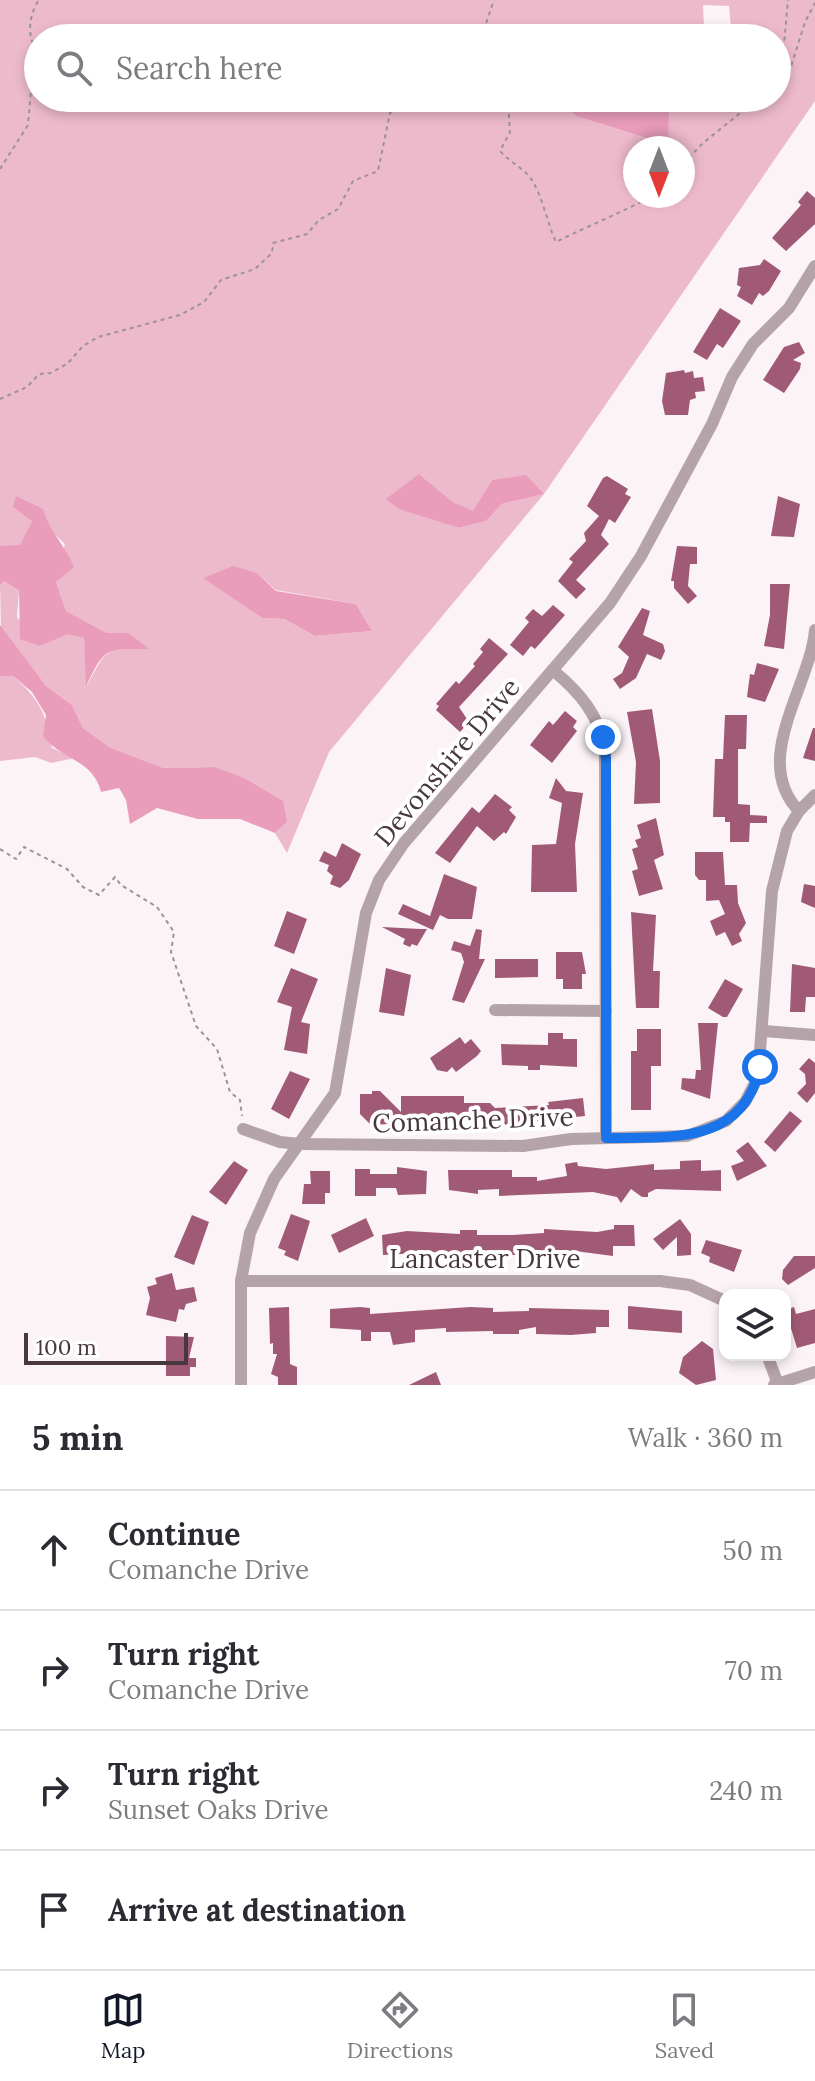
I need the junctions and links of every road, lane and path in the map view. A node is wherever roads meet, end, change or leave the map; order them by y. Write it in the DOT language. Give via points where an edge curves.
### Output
graph roads {
  1 [pos="39,0"];
  2 [pos="494,0"];
  3 [pos="788,0"];
  4 [pos="815,3"];
  5 [pos="30,24"];
  6 [pos="486,24"];
  7 [pos="786,24"];
  8 [pos="791,66"];
  9 [pos="29,112"];
  10 [pos="391,112"];
  11 [pos="509,112"];
  12 [pos="742,112"];
  13 [pos="695,151"];
  14 [pos="0,169"];
  15 [pos="624,208"];
  16 [pos="815,266"];
  17 [pos="0,399"];
  18 [pos="815,630"];
  19 [pos="554,671"];
  20 [pos="815,795"];
  21 [pos="799,811"];
  22 [pos="0,849"];
  23 [pos="495,1010"];
  24 [pos="606,1011"];
  25 [pos="764,1031"];
  26 [pos="815,1035"];
  27 [pos="243,1129"];
  28 [pos="606,1138"];
  29 [pos="300,1144"];
  30 [pos="241,1281"];
  31 [pos="719,1298"];
  32 [pos="769,1361"];
  33 [pos="815,1372"];
  34 [pos="776,1384"];
  35 [pos="241,1385"];
  1 -- 5 [label="path"];
  2 -- 6 [label="path"];
  3 -- 7 [label="path"];
  4 -- 8 [label="path"];
  9 -- 14 [label="path" via="28,125"];
  10 -- 17 [label="path" via="378,171 353,181 338,209 307,234 273,243 272,253 258,267 221,280 204,302 176,316 98,337 68,363"];
  11 -- 15 [label="path" via="510,132 500,151 525,172 538,192 556,242"];
  12 -- 13 [label="path"];
  16 -- 19 [label="street, Devonshire Drive" via="789,308 753,344 732,377 712,424 626,579"];
  18 -- 21 [label="street" via="807,672 780,750 784,791"];
  19 -- 24 [label="street" via="586,702 605,748"];
  19 -- 29 [label="street, Devonshire Drive" via="404,843 379,880 362,926 335,1093"];
  20 -- 21 [label="street, Comanche Drive"];
  21 -- 25 [label="street, Comanche Drive" via="784,841 771,899"];
  22 -- 27 [label="path" via="16,859 24,847 67,869 83,887 101,896 115,877 159,909 174,932 171,952 196,1026 217,1049 230,1092 242,1103"];
  23 -- 24 [label="street"];
  24 -- 28 [label="street"];
  25 -- 26 [label="street"];
  25 -- 28 [label="street, Comanche Drive" via="755,1085 726,1121 687,1136"];
  27 -- 29 [label="street, Comanche Drive"];
  28 -- 29 [label="street, Comanche Drive" via="523,1146"];
  29 -- 30 [label="street, Devonshire Drive" via="263,1197 245,1249"];
  30 -- 31 [label="street, Lancaster Drive" via="660,1281 690,1285"];
  30 -- 35 [label="street, Devonshire Drive"];
  32 -- 34 [label="street"];
  33 -- 34 [label="street"];
}
